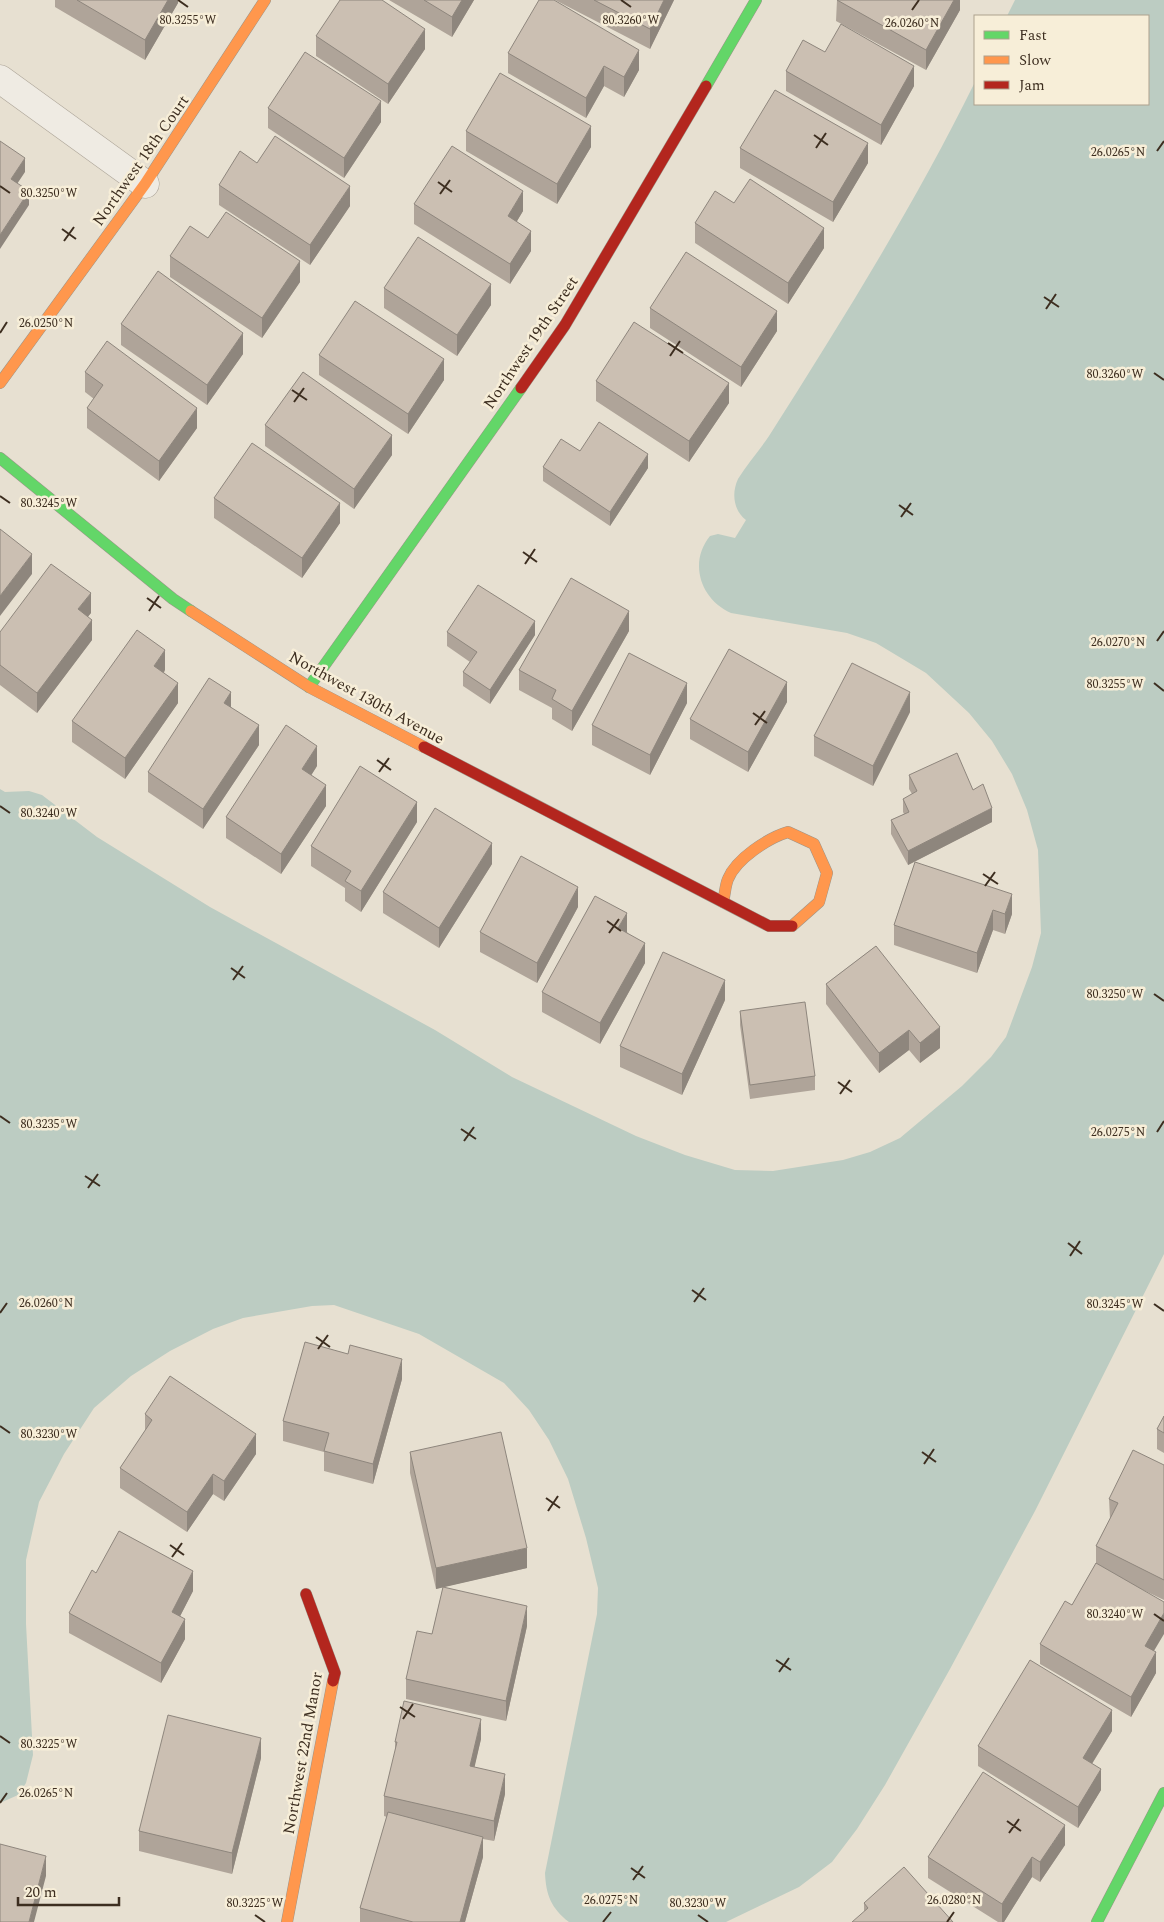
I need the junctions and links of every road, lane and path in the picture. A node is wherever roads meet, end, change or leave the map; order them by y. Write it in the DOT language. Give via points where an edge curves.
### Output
graph roads {
  1 [pos="265,0"];
  2 [pos="756,0"];
  3 [pos="0,79"];
  4 [pos="145,184"];
  5 [pos="0,384"];
  6 [pos="0,458"];
  7 [pos="309,687"];
  8 [pos="723,902"];
  9 [pos="306,1594"];
  10 [pos="1164,1793"];
  11 [pos="287,1922"];
  12 [pos="1097,1922"];
  1 -- 4 [label="street, Northwest 18th Court"];
  2 -- 7 [label="street, Northwest 19th Street" via="565,325"];
  3 -- 4 [label="street"];
  4 -- 5 [label="street, Northwest 18th Court"];
  6 -- 7 [label="street, Northwest 130th Avenue" via="174,599"];
  7 -- 8 [label="street, Northwest 130th Avenue"];
  8 -- 8 [label="street, Northwest 130th Avenue" via="769,926 794,926 819,902 827,873 814,844 788,832 771,836 751,852 728,878"];
  9 -- 11 [label="street, Northwest 22nd Manor" via="335,1673"];
  10 -- 12 [label="street"];
}
